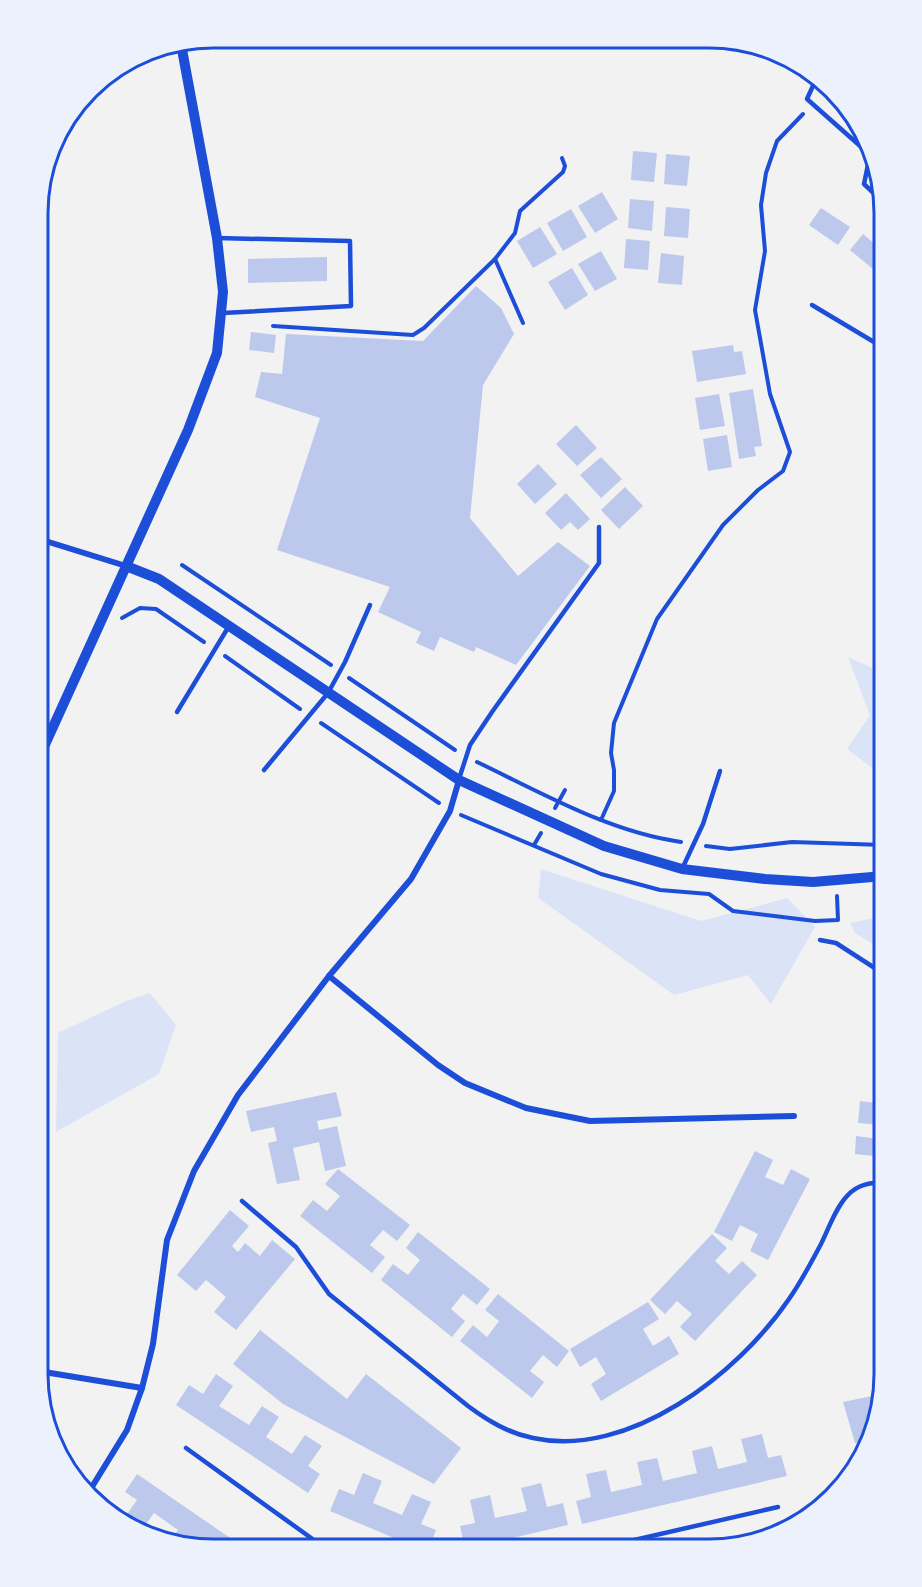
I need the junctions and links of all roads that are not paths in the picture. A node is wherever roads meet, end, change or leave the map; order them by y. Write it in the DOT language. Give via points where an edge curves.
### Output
graph roads {
  1 [pos="182,51"];
  2 [pos="814,86"];
  3 [pos="859,145"];
  4 [pos="867,168"];
  5 [pos="873,193"];
  6 [pos="217,238"];
  7 [pos="812,305"];
  8 [pos="222,313"];
  9 [pos="874,342"];
  10 [pos="598,527"];
  11 [pos="48,542"];
  12 [pos="126,566"];
  13 [pos="370,604"];
  14 [pos="229,626"];
  15 [pos="328,693"];
  16 [pos="177,712"];
  17 [pos="48,738"];
  18 [pos="264,770"];
  19 [pos="720,771"];
  20 [pos="459,780"];
  21 [pos="682,868"];
  22 [pos="874,877"];
  23 [pos="819,940"];
  24 [pos="874,968"];
  25 [pos="328,976"];
  26 [pos="794,1116"];
  27 [pos="874,1183"];
  28 [pos="242,1201"];
  29 [pos="48,1373"];
  30 [pos="142,1388"];
  31 [pos="186,1448"];
  32 [pos="92,1487"];
  33 [pos="778,1507"];
  34 [pos="312,1539"];
  35 [pos="639,1539"];
  1 -- 6 [label="street"];
  2 -- 3 [label="lane" via="807,99"];
  4 -- 5 [label="lane" via="864,184"];
  6 -- 8 [label="street"];
  6 -- 8 [label="lane" via="350,241 351,306"];
  7 -- 9 [label="lane"];
  8 -- 12 [label="street" via="211,375"];
  10 -- 20 [label="lane" via="599,563 492,712 466,757"];
  11 -- 12 [label="street"];
  12 -- 14 [label="street" via="159,579"];
  12 -- 17 [label="street"];
  13 -- 15 [label="lane"];
  14 -- 15 [label="street"];
  14 -- 16 [label="lane"];
  15 -- 18 [label="lane"];
  15 -- 20 [label="street"];
  19 -- 21 [label="lane" via="703,824"];
  20 -- 21 [label="street" via="604,846"];
  20 -- 25 [label="street" via="450,811 411,879"];
  21 -- 22 [label="street" via="765,879"];
  23 -- 24 [label="lane" via="836,943"];
  25 -- 26 [label="street" via="438,1065 485,1093 526,1108 590,1121"];
  25 -- 30 [label="street" via="238,1095 194,1171 167,1240 153,1344"];
  27 -- 28 [label="lane" via="848,1194 788,1300 722,1375 666,1412 607,1435 574,1441 534,1438 488,1420 338,1302 296,1247"];
  29 -- 30 [label="street"];
  30 -- 32 [label="street" via="127,1430"];
  31 -- 34 [label="lane"];
  33 -- 35 [label="lane"];
}
